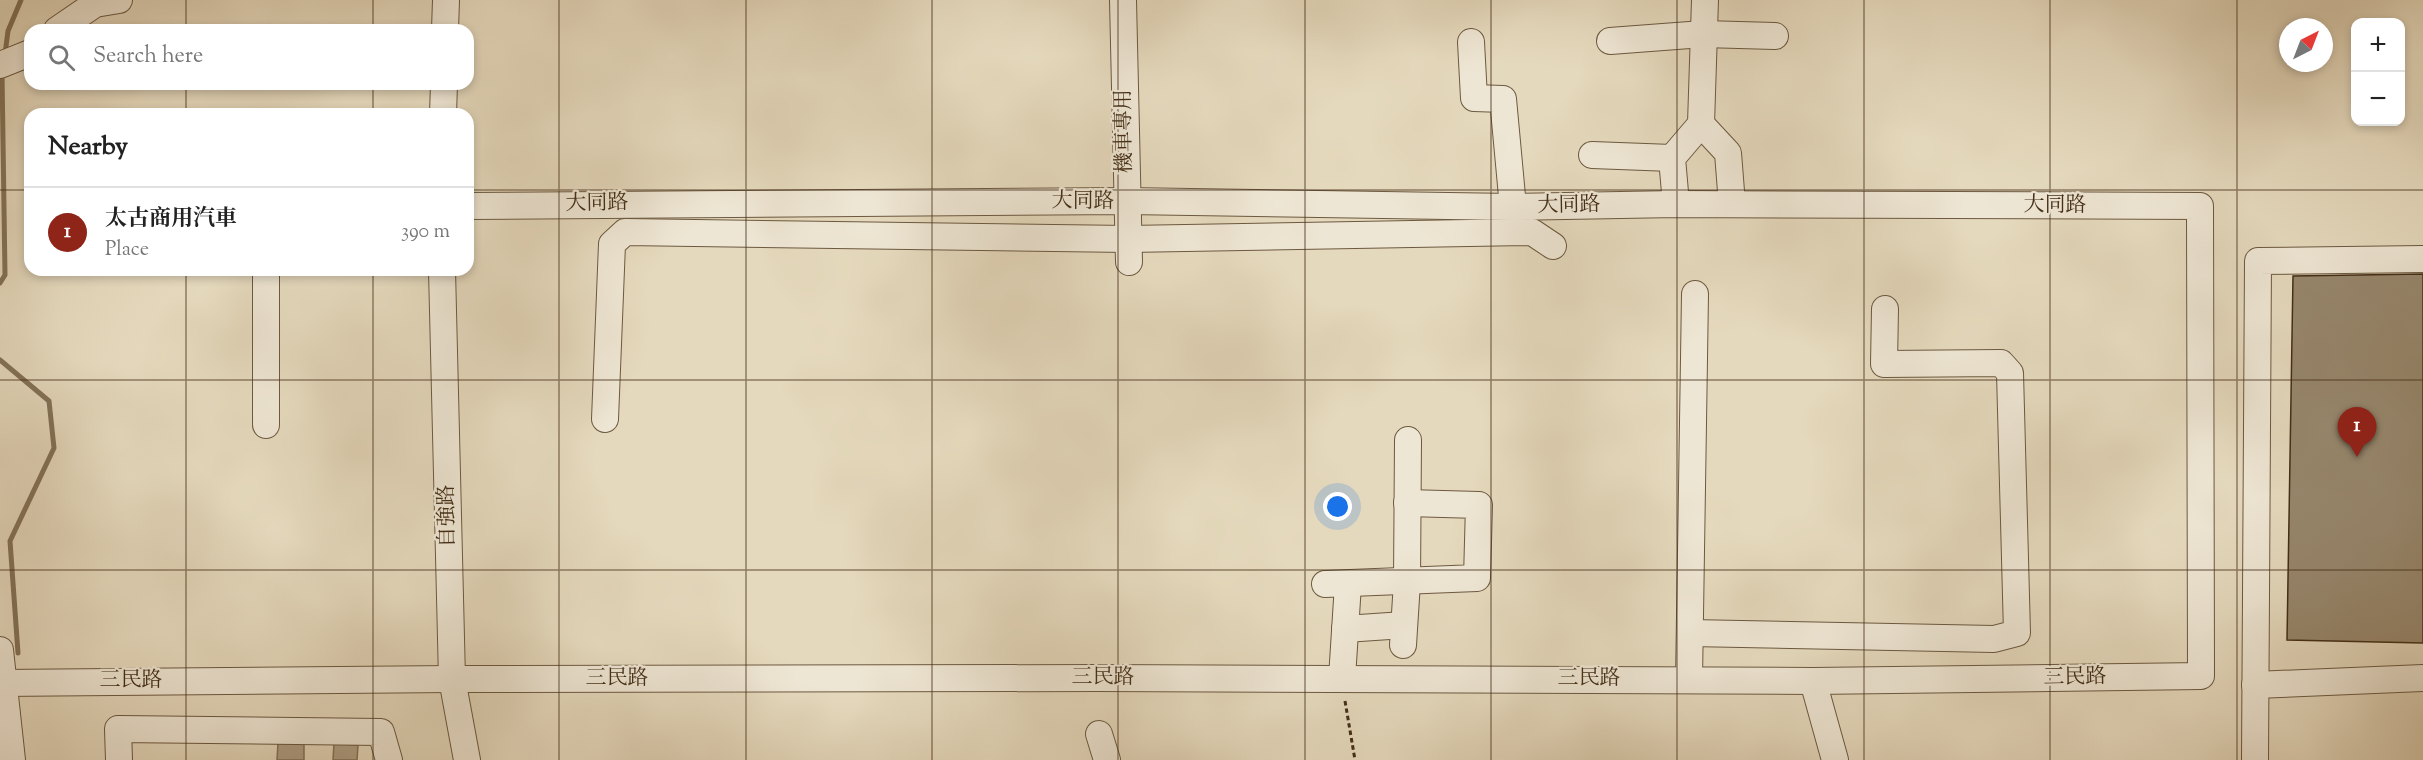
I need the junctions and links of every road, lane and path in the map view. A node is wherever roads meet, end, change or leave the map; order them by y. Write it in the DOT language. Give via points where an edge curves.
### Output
graph roads {
  1 [pos="119,0"];
  2 [pos="446,0"];
  3 [pos="1123,0"];
  4 [pos="1706,0"];
  5 [pos="66,24"];
  6 [pos="445,24"];
  7 [pos="1703,34"];
  8 [pos="1775,36"];
  9 [pos="1610,41"];
  10 [pos="1472,42"];
  11 [pos="444,90"];
  12 [pos="443,108"];
  13 [pos="1701,124"];
  14 [pos="1592,156"];
  15 [pos="1672,158"];
  16 [pos="1127,201"];
  17 [pos="1676,204"];
  18 [pos="1732,204"];
  19 [pos="474,206"];
  20 [pos="1513,207"];
  21 [pos="1553,246"];
  22 [pos="1128,250"];
  23 [pos="2423,259"];
  24 [pos="266,276"];
  25 [pos="442,276"];
  26 [pos="1695,294"];
  27 [pos="1885,309"];
  28 [pos="605,419"];
  29 [pos="266,425"];
  30 [pos="1408,440"];
  31 [pos="1407,503"];
  32 [pos="1407,582"];
  33 [pos="1345,629"];
  34 [pos="1690,633"];
  35 [pos="0,650"];
  36 [pos="2201,676"];
  37 [pos="1342,678"];
  38 [pos="2423,678"];
  39 [pos="452,679"];
  40 [pos="1689,680"];
  41 [pos="1814,681"];
  42 [pos="3,682"];
  43 [pos="2255,685"];
  44 [pos="1099,734"];
  45 [pos="12,760"];
  46 [pos="119,760"];
  47 [pos="389,760"];
  48 [pos="467,760"];
  49 [pos="1107,760"];
  50 [pos="1355,760"];
  51 [pos="1835,760"];
  52 [pos="2255,760"];
  1 -- 5 [label="street" via="95,4"];
  2 -- 6 [label="street"];
  3 -- 16 [label="street, 機車專用"];
  4 -- 7 [label="street"];
  7 -- 8 [label="street"];
  7 -- 9 [label="street"];
  7 -- 13 [label="street"];
  10 -- 20 [label="street" via="1474,98 1503,99"];
  11 -- 12 [label="street"];
  13 -- 15 [label="street"];
  13 -- 18 [label="street" via="1728,153"];
  14 -- 15 [label="street"];
  15 -- 17 [label="street"];
  16 -- 19 [label="street, 大同路"];
  16 -- 20 [label="street, 大同路"];
  16 -- 22 [label="street, 機車專用"];
  17 -- 18 [label="street, 大同路"];
  17 -- 20 [label="street, 大同路"];
  18 -- 36 [label="street, 大同路" via="2200,206"];
  21 -- 22 [label="street" via="1532,232"];
  22 -- 28 [label="street" via="625,232 612,244"];
  23 -- 43 [label="street" via="2258,261"];
  24 -- 29 [label="street"];
  25 -- 39 [label="street, 自強路"];
  26 -- 34 [label="street"];
  27 -- 34 [label="street" via="1884,364 2001,363 2010,373 2017,633 1994,639"];
  30 -- 31 [label="street"];
  31 -- 32 [label="street"];
  31 -- 32 [label="street" via="1479,505 1477,578"];
  32 -- 33 [label="street" via="1404,635"];
  32 -- 33 [label="street" via="1336,584"];
  33 -- 37 [label="street"];
  34 -- 40 [label="street"];
  35 -- 42 [label="street"];
  36 -- 41 [label="street, 三民路"];
  37 -- 39 [label="street, 三民路"];
  37 -- 40 [label="street, 三民路"];
  37 -- 50 [label="path"];
  38 -- 43 [label="street"];
  39 -- 42 [label="street, 三民路"];
  39 -- 48 [label="street, 自強路"];
  40 -- 41 [label="street, 三民路"];
  41 -- 51 [label="street"];
  42 -- 45 [label="street"];
  43 -- 52 [label="street"];
  44 -- 49 [label="street"];
  46 -- 47 [label="street" via="118,729 381,732"];
}
